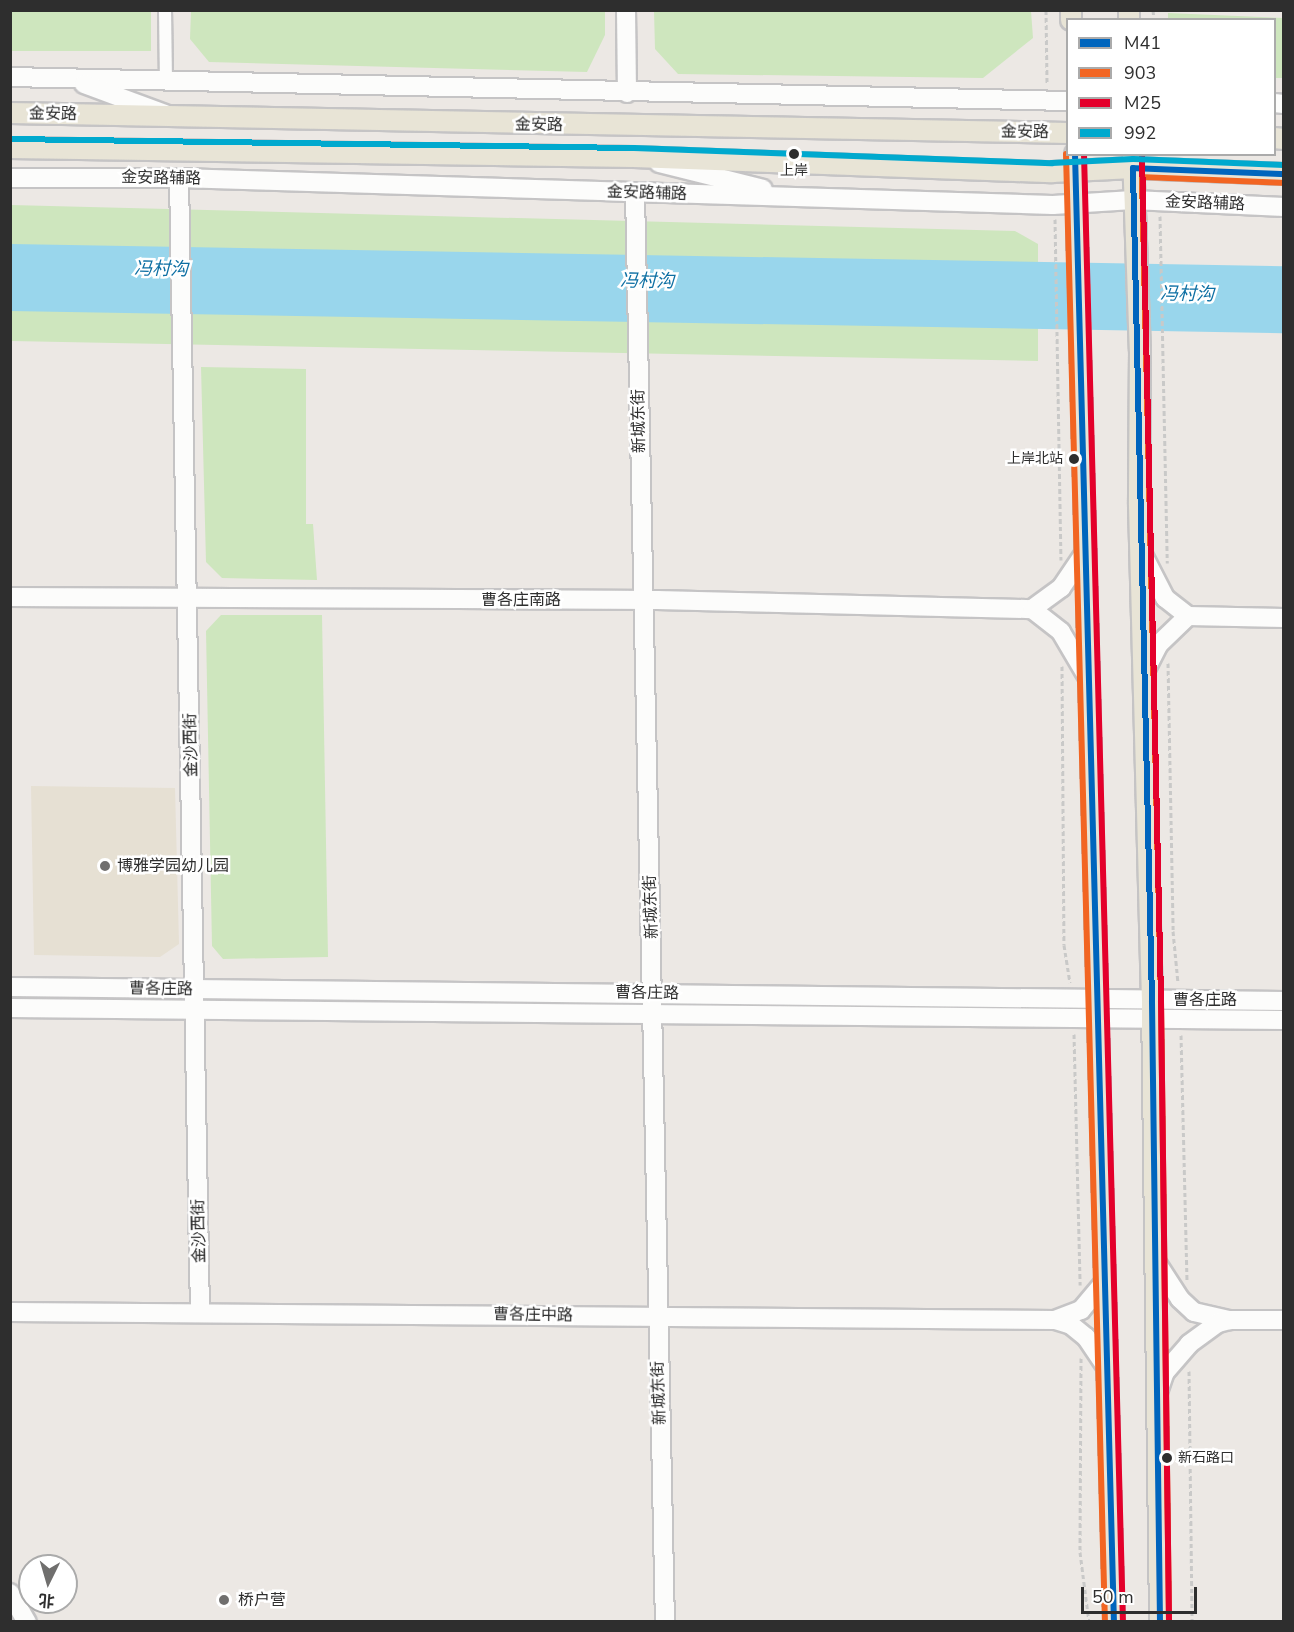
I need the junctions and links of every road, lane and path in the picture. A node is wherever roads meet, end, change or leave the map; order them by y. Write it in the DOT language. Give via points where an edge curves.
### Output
graph roads {
  1 [pos="165,10"];
  2 [pos="626,10"];
  3 [pos="10,77"];
  4 [pos="70,78"];
  5 [pos="166,81"];
  6 [pos="627,93"];
  7 [pos="1066,101"];
  8 [pos="10,113"];
  9 [pos="172,117"];
  10 [pos="1066,133"];
  11 [pos="10,148"];
  12 [pos="633,157"];
  13 [pos="1133,161"];
  14 [pos="1076,163"];
  15 [pos="1284,174"];
  16 [pos="10,178"];
  17 [pos="179,178"];
  18 [pos="635,193"];
  19 [pos="796,197"];
  20 [pos="1133,200"];
  21 [pos="1077,204"];
  22 [pos="1284,207"];
  23 [pos="1055,233"];
  24 [pos="1161,236"];
  25 [pos="1057,349"];
  26 [pos="1163,351"];
  27 [pos="1140,548"];
  28 [pos="1086,551"];
  29 [pos="10,597"];
  30 [pos="188,599"];
  31 [pos="641,600"];
  32 [pos="1032,609"];
  33 [pos="1188,616"];
  34 [pos="1284,618"];
  35 [pos="1143,675"];
  36 [pos="1090,681"];
  37 [pos="10,987"];
  38 [pos="195,990"];
  39 [pos="653,993"];
  40 [pos="1284,1001"];
  41 [pos="10,1008"];
  42 [pos="196,1009"];
  43 [pos="1098,1009"];
  44 [pos="1152,1010"];
  45 [pos="654,1013"];
  46 [pos="1284,1020"];
  47 [pos="1156,1262"];
  48 [pos="1103,1284"];
  49 [pos="10,1312"];
  50 [pos="200,1312"];
  51 [pos="657,1316"];
  52 [pos="1055,1320"];
  53 [pos="1230,1320"];
  54 [pos="1284,1320"];
  55 [pos="1105,1365"];
  56 [pos="1157,1394"];
  57 [pos="10,1593"];
  58 [pos="27,1622"];
  59 [pos="665,1622"];
  60 [pos="1114,1622"];
  61 [pos="1160,1622"];
  1 -- 5 [label="street"];
  2 -- 6 [label="street"];
  3 -- 4 [label="street"];
  4 -- 5 [label="street"];
  4 -- 9 [label="street"];
  5 -- 6 [label="street"];
  6 -- 7 [label="street"];
  8 -- 9 [label="main road, 金安路"];
  9 -- 10 [label="main road, 金安路"];
  11 -- 12 [label="main road, 金安路"];
  12 -- 14 [label="main road, 金安路"];
  12 -- 19 [label="street"];
  13 -- 14 [label="main road, 金安路"];
  13 -- 15 [label="main road, 金安路"];
  13 -- 20 [label="main road"];
  14 -- 21 [label="main road"];
  16 -- 17 [label="street, 金安路辅路"];
  17 -- 18 [label="street, 金安路辅路"];
  17 -- 30 [label="street, 金沙西街"];
  18 -- 19 [label="street, 金安路辅路"];
  18 -- 31 [label="street, 新城东街"];
  19 -- 21 [label="street, 金安路辅路"];
  20 -- 21 [label="street, 金安路辅路"];
  20 -- 22 [label="street, 金安路辅路"];
  20 -- 27 [label="main road" via="1140,351"];
  21 -- 28 [label="main road"];
  23 -- 25 [label="path"];
  24 -- 26 [label="path"];
  27 -- 33 [label="street" via="1164,598"];
  27 -- 35 [label="main road"];
  28 -- 32 [label="street" via="1061,588"];
  28 -- 36 [label="main road"];
  29 -- 30 [label="street, 曹各庄南路"];
  30 -- 31 [label="street, 曹各庄南路"];
  30 -- 38 [label="street, 金沙西街"];
  31 -- 32 [label="street, 曹各庄南路"];
  31 -- 39 [label="street, 新城东街"];
  32 -- 36 [label="street" via="1061,632"];
  33 -- 34 [label="street"];
  33 -- 35 [label="street" via="1160,644"];
  35 -- 44 [label="main road"];
  36 -- 43 [label="main road"];
  37 -- 38 [label="street, 曹各庄路"];
  38 -- 39 [label="street, 曹各庄路"];
  38 -- 42 [label="street, 金沙西街"];
  39 -- 43 [label="street, 曹各庄路"];
  39 -- 45 [label="street, 新城东街"];
  40 -- 44 [label="street, 曹各庄路"];
  41 -- 42 [label="street, 曹各庄路"];
  42 -- 45 [label="street, 曹各庄路"];
  42 -- 50 [label="street, 金沙西街"];
  43 -- 44 [label="street, 曹各庄路"];
  43 -- 45 [label="street, 曹各庄路"];
  43 -- 48 [label="main road"];
  44 -- 46 [label="street, 曹各庄路"];
  44 -- 47 [label="main road"];
  45 -- 51 [label="street, 新城东街"];
  47 -- 53 [label="street" via="1179,1299 1194,1312"];
  47 -- 56 [label="main road"];
  48 -- 52 [label="street, 曹各庄中路" via="1081,1310"];
  48 -- 55 [label="main road"];
  49 -- 50 [label="street, 曹各庄中路"];
  50 -- 51 [label="street, 曹各庄中路"];
  51 -- 52 [label="street, 曹各庄中路"];
  51 -- 59 [label="street, 新城东街"];
  52 -- 55 [label="street, 曹各庄中路" via="1071,1325 1086,1337"];
  53 -- 54 [label="street"];
  53 -- 56 [label="street" via="1218,1323 1189,1344 1165,1372"];
  55 -- 60 [label="main road"];
  56 -- 61 [label="main road"];
  57 -- 58 [label="street"];
}
